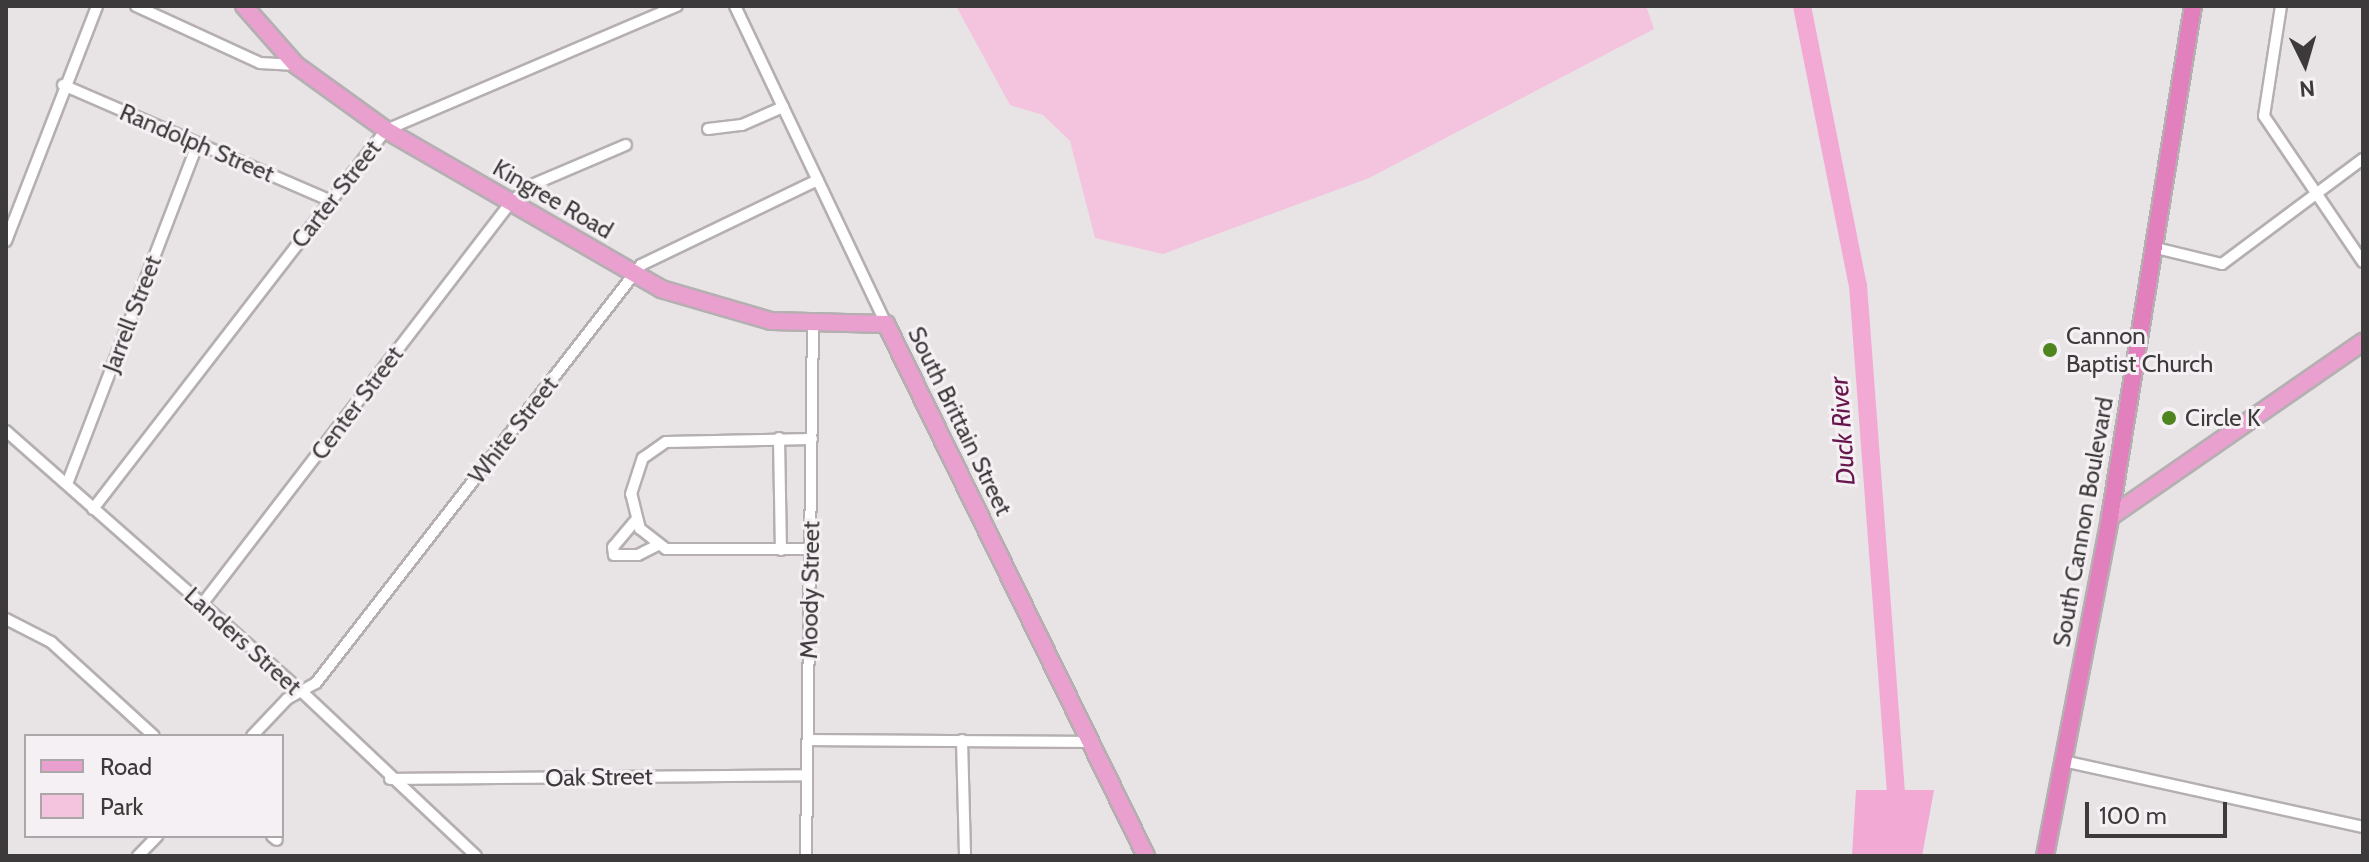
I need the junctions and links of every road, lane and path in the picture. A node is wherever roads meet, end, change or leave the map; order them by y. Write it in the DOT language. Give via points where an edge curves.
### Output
graph roads {
  1 [pos="97,6"];
  2 [pos="136,6"];
  3 [pos="244,6"];
  4 [pos="677,6"];
  5 [pos="735,6"];
  6 [pos="2193,6"];
  7 [pos="2281,6"];
  8 [pos="296,65"];
  9 [pos="63,85"];
  10 [pos="783,107"];
  11 [pos="708,129"];
  12 [pos="386,130"];
  13 [pos="198,143"];
  14 [pos="626,145"];
  15 [pos="2363,159"];
  16 [pos="818,180"];
  17 [pos="2314,194"];
  18 [pos="331,201"];
  19 [pos="511,202"];
  20 [pos="6,241"];
  21 [pos="2156,248"];
  22 [pos="2363,262"];
  23 [pos="633,275"];
  24 [pos="813,324"];
  25 [pos="886,324"];
  26 [pos="2363,342"];
  27 [pos="6,431"];
  28 [pos="779,438"];
  29 [pos="812,439"];
  30 [pos="67,484"];
  31 [pos="93,509"];
  32 [pos="2110,517"];
  33 [pos="635,521"];
  34 [pos="656,546"];
  35 [pos="811,549"];
  36 [pos="781,550"];
  37 [pos="203,603"];
  38 [pos="6,619"];
  39 [pos="299,689"];
  40 [pos="152,734"];
  41 [pos="254,734"];
  42 [pos="808,740"];
  43 [pos="962,740"];
  44 [pos="1091,742"];
  45 [pos="2063,761"];
  46 [pos="807,775"];
  47 [pos="390,779"];
  48 [pos="2363,827"];
  49 [pos="155,838"];
  50 [pos="138,856"];
  51 [pos="476,856"];
  52 [pos="806,856"];
  53 [pos="965,856"];
  54 [pos="1146,856"];
  55 [pos="2045,856"];
  1 -- 9 [label="street"];
  2 -- 8 [label="street" via="260,63"];
  3 -- 8 [label="main road, Kingree Road"];
  4 -- 12 [label="street, Carter Street"];
  5 -- 10 [label="street, South Brittain Street"];
  6 -- 21 [label="highway, South Cannon Boulevard"];
  7 -- 17 [label="street" via="2264,116"];
  8 -- 12 [label="main road, Kingree Road"];
  9 -- 13 [label="street, Randolph Street"];
  9 -- 20 [label="street"];
  10 -- 11 [label="street" via="742,125"];
  10 -- 16 [label="street, South Brittain Street"];
  12 -- 18 [label="street, Carter Street"];
  12 -- 19 [label="main road, Kingree Road"];
  13 -- 18 [label="street, Randolph Street"];
  13 -- 30 [label="street, Jarrell Street"];
  14 -- 19 [label="street, Center Street" via="532,185"];
  15 -- 17 [label="street"];
  16 -- 23 [label="street, White Street" via="660,253"];
  16 -- 25 [label="street, South Brittain Street"];
  17 -- 21 [label="street" via="2222,264"];
  17 -- 22 [label="street"];
  18 -- 31 [label="street, Carter Street"];
  19 -- 23 [label="main road, Kingree Road"];
  19 -- 37 [label="street, Center Street"];
  21 -- 32 [label="highway, South Cannon Boulevard"];
  23 -- 24 [label="main road, Kingree Road" via="715,309"];
  23 -- 39 [label="street, White Street" via="316,683"];
  24 -- 25 [label="main road, Kingree Road"];
  24 -- 29 [label="street, Moody Street"];
  25 -- 44 [label="main road, South Brittain Street"];
  26 -- 32 [label="main road"];
  27 -- 30 [label="street, Landers Street"];
  28 -- 29 [label="street"];
  28 -- 33 [label="street" via="678,439 653,448 633,480"];
  28 -- 36 [label="street"];
  29 -- 35 [label="street, Moody Street"];
  30 -- 31 [label="street, Landers Street"];
  31 -- 37 [label="street, Landers Street"];
  32 -- 45 [label="highway, South Cannon Boulevard"];
  33 -- 34 [label="street"];
  33 -- 34 [label="street" via="613,547 614,555 638,555"];
  34 -- 36 [label="street" via="676,552"];
  35 -- 36 [label="street"];
  35 -- 42 [label="street, Moody Street"];
  37 -- 39 [label="street, Landers Street"];
  38 -- 40 [label="street" via="51,642"];
  39 -- 41 [label="street, White Street"];
  39 -- 47 [label="street, Landers Street"];
  42 -- 43 [label="street"];
  42 -- 46 [label="street, Moody Street"];
  43 -- 44 [label="street"];
  43 -- 53 [label="street"];
  44 -- 54 [label="main road, South Brittain Street"];
  45 -- 48 [label="street"];
  45 -- 55 [label="highway, South Cannon Boulevard"];
  46 -- 47 [label="street, Oak Street"];
  46 -- 52 [label="street, Moody Street"];
  47 -- 51 [label="street, Landers Street"];
  49 -- 50 [label="street"];
}
